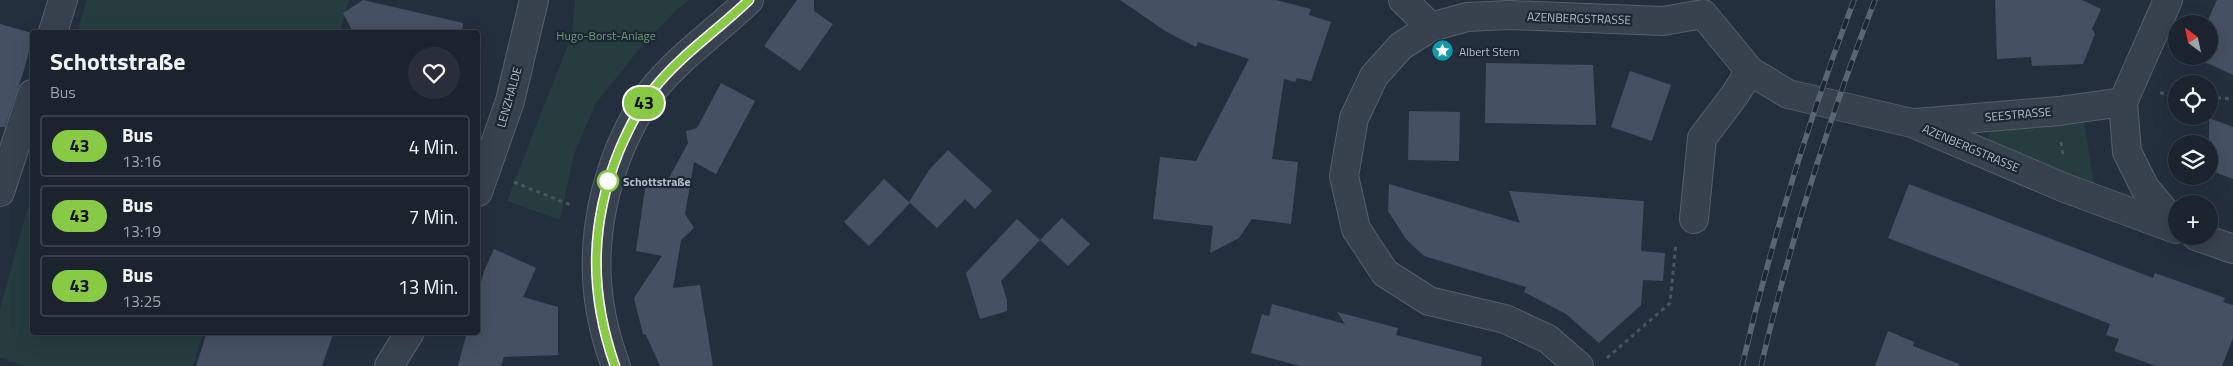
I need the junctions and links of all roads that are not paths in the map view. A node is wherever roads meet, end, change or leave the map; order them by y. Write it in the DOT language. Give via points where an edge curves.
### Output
graph roads {
  1 [pos="63,0"];
  2 [pos="534,0"];
  3 [pos="748,0"];
  4 [pos="1402,0"];
  5 [pos="2168,0"];
  6 [pos="1711,7"];
  7 [pos="1431,27"];
  8 [pos="54,30"];
  9 [pos="1750,71"];
  10 [pos="30,100"];
  11 [pos="2123,102"];
  12 [pos="1912,123"];
  13 [pos="482,181"];
  14 [pos="0,192"];
  15 [pos="2168,215"];
  16 [pos="1694,219"];
  17 [pos="2168,226"];
  18 [pos="2218,244"];
  19 [pos="2233,249"];
  20 [pos="408,335"];
  21 [pos="1591,363"];
  22 [pos="390,366"];
  23 [pos="616,366"];
  1 -- 8 [label="street"];
  2 -- 13 [label="street, LENZHALDE" via="510,101"];
  3 -- 23 [label="street" via="720,28 684,56 651,92 628,128 609,176 599,216 595,265 609,348"];
  4 -- 7 [label="street"];
  5 -- 11 [label="street"];
  6 -- 7 [label="street, AZENBERGSTRASSE" via="1663,21 1509,15 1466,17"];
  6 -- 9 [label="street, AZENBERGSTRASSE"];
  7 -- 21 [label="street, AZENBERGSTRASSE" via="1401,46 1374,76 1354,118 1344,176 1356,228 1385,273 1429,301 1505,319"];
  9 -- 12 [label="street, AZENBERGSTRASSE" via="1788,94"];
  9 -- 16 [label="street" via="1702,138"];
  10 -- 14 [label="street"];
  11 -- 12 [label="street, SEESTRASSE" via="2059,111"];
  11 -- 15 [label="street" via="2127,152 2145,188"];
  12 -- 17 [label="street, AZENBERGSTRASSE" via="2065,188"];
  18 -- 19 [label="street"];
  20 -- 22 [label="street"];
}
